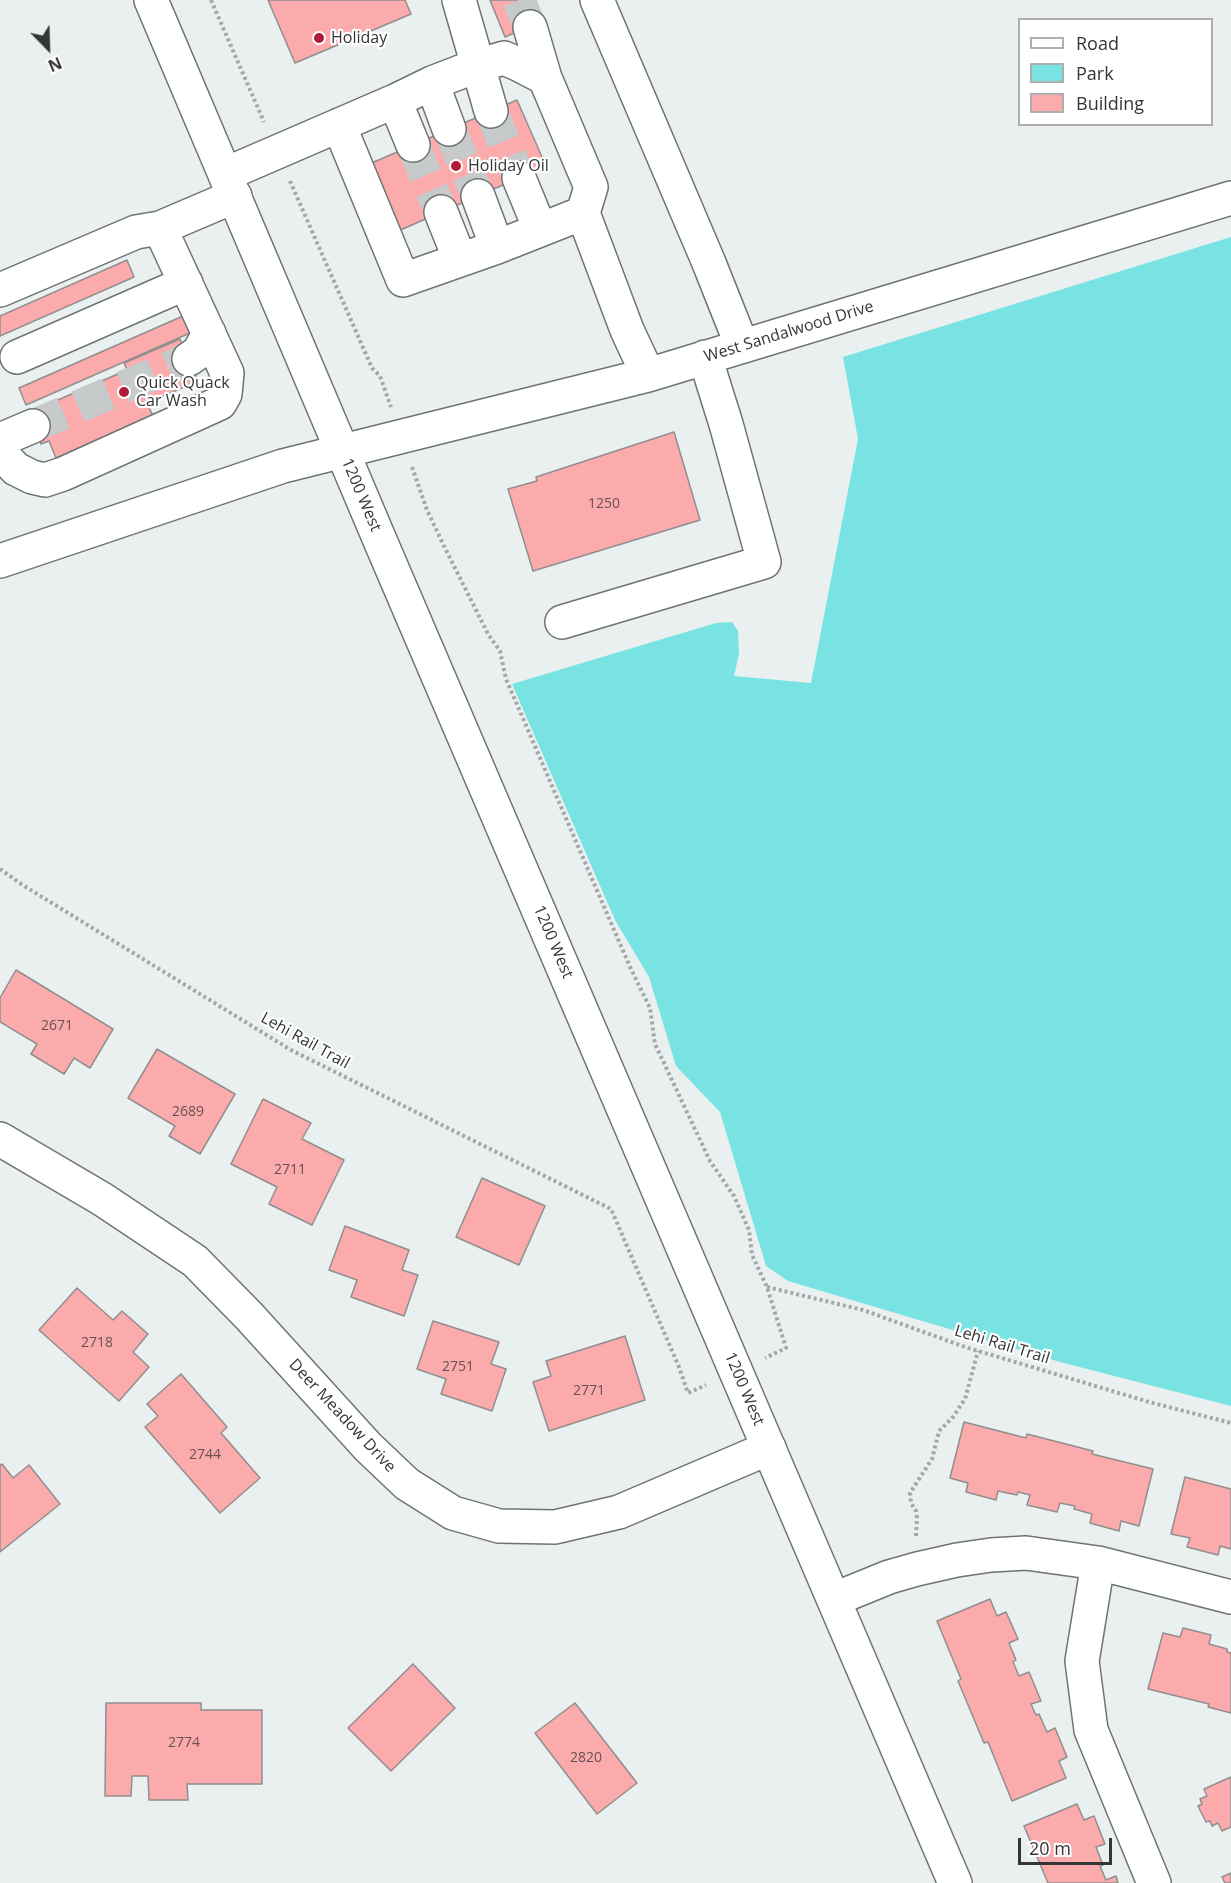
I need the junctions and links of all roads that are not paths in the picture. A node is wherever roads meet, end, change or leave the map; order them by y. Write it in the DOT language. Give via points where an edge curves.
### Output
graph roads {
  1 [pos="151,0"];
  2 [pos="459,0"];
  3 [pos="597,0"];
  4 [pos="531,27"];
  5 [pos="477,66"];
  6 [pos="545,78"];
  7 [pos="432,83"];
  8 [pos="395,101"];
  9 [pos="491,111"];
  10 [pos="339,125"];
  11 [pos="450,129"];
  12 [pos="413,145"];
  13 [pos="519,178"];
  14 [pos="230,185"];
  15 [pos="478,196"];
  16 [pos="1231,198"];
  17 [pos="441,212"];
  18 [pos="583,213"];
  19 [pos="160,228"];
  20 [pos="540,229"];
  21 [pos="497,247"];
  22 [pos="460,260"];
  23 [pos="186,283"];
  24 [pos="0,290"];
  25 [pos="209,333"];
  26 [pos="742,346"];
  27 [pos="17,357"];
  28 [pos="705,357"];
  29 [pos="189,359"];
  30 [pos="648,375"];
  31 [pos="33,426"];
  32 [pos="0,440"];
  33 [pos="343,450"];
  34 [pos="0,453"];
  35 [pos="0,561"];
  36 [pos="562,622"];
  37 [pos="0,1139"];
  38 [pos="769,1448"];
  39 [pos="1098,1563"];
  40 [pos="1231,1597"];
  41 [pos="835,1599"];
  42 [pos="955,1883"];
  43 [pos="1154,1883"];
  1 -- 14 [label="street, 1200 West"];
  2 -- 5 [label="street"];
  3 -- 26 [label="street"];
  4 -- 6 [label="street"];
  5 -- 6 [label="street" via="504,58"];
  5 -- 7 [label="street"];
  5 -- 9 [label="street"];
  6 -- 18 [label="street" via="591,187"];
  7 -- 8 [label="street"];
  7 -- 11 [label="street"];
  8 -- 10 [label="street"];
  8 -- 12 [label="street"];
  10 -- 14 [label="street" via="277,152"];
  10 -- 22 [label="street" via="403,280"];
  13 -- 20 [label="street"];
  14 -- 19 [label="street"];
  14 -- 33 [label="street, 1200 West"];
  15 -- 21 [label="street"];
  16 -- 26 [label="street, West Sandalwood Drive"];
  17 -- 22 [label="street"];
  18 -- 20 [label="street"];
  18 -- 30 [label="street"];
  19 -- 23 [label="street"];
  19 -- 24 [label="street" via="136,232"];
  20 -- 21 [label="street"];
  21 -- 22 [label="street"];
  23 -- 25 [label="street"];
  23 -- 27 [label="street"];
  25 -- 29 [label="street" via="200,352"];
  25 -- 34 [label="street" via="226,373 225,394 220,403 45,480 16,469"];
  26 -- 28 [label="street, West Sandalwood Drive"];
  28 -- 30 [label="street, West Sandalwood Drive"];
  28 -- 36 [label="street" via="764,562"];
  30 -- 33 [label="street, West Sandalwood Drive"];
  31 -- 32 [label="street"];
  33 -- 35 [label="street, West Sandalwood Drive" via="283,466"];
  33 -- 38 [label="street, 1200 West"];
  37 -- 38 [label="street, Deer Meadow Drive" via="102,1199 195,1261 368,1447 407,1485 453,1513 499,1526 555,1527 619,1512"];
  38 -- 41 [label="street, 1200 West"];
  39 -- 40 [label="street"];
  39 -- 41 [label="street" via="1026,1554 991,1555 917,1569"];
  39 -- 43 [label="street" via="1082,1661 1090,1730"];
  41 -- 42 [label="street, 1200 West"];
}
